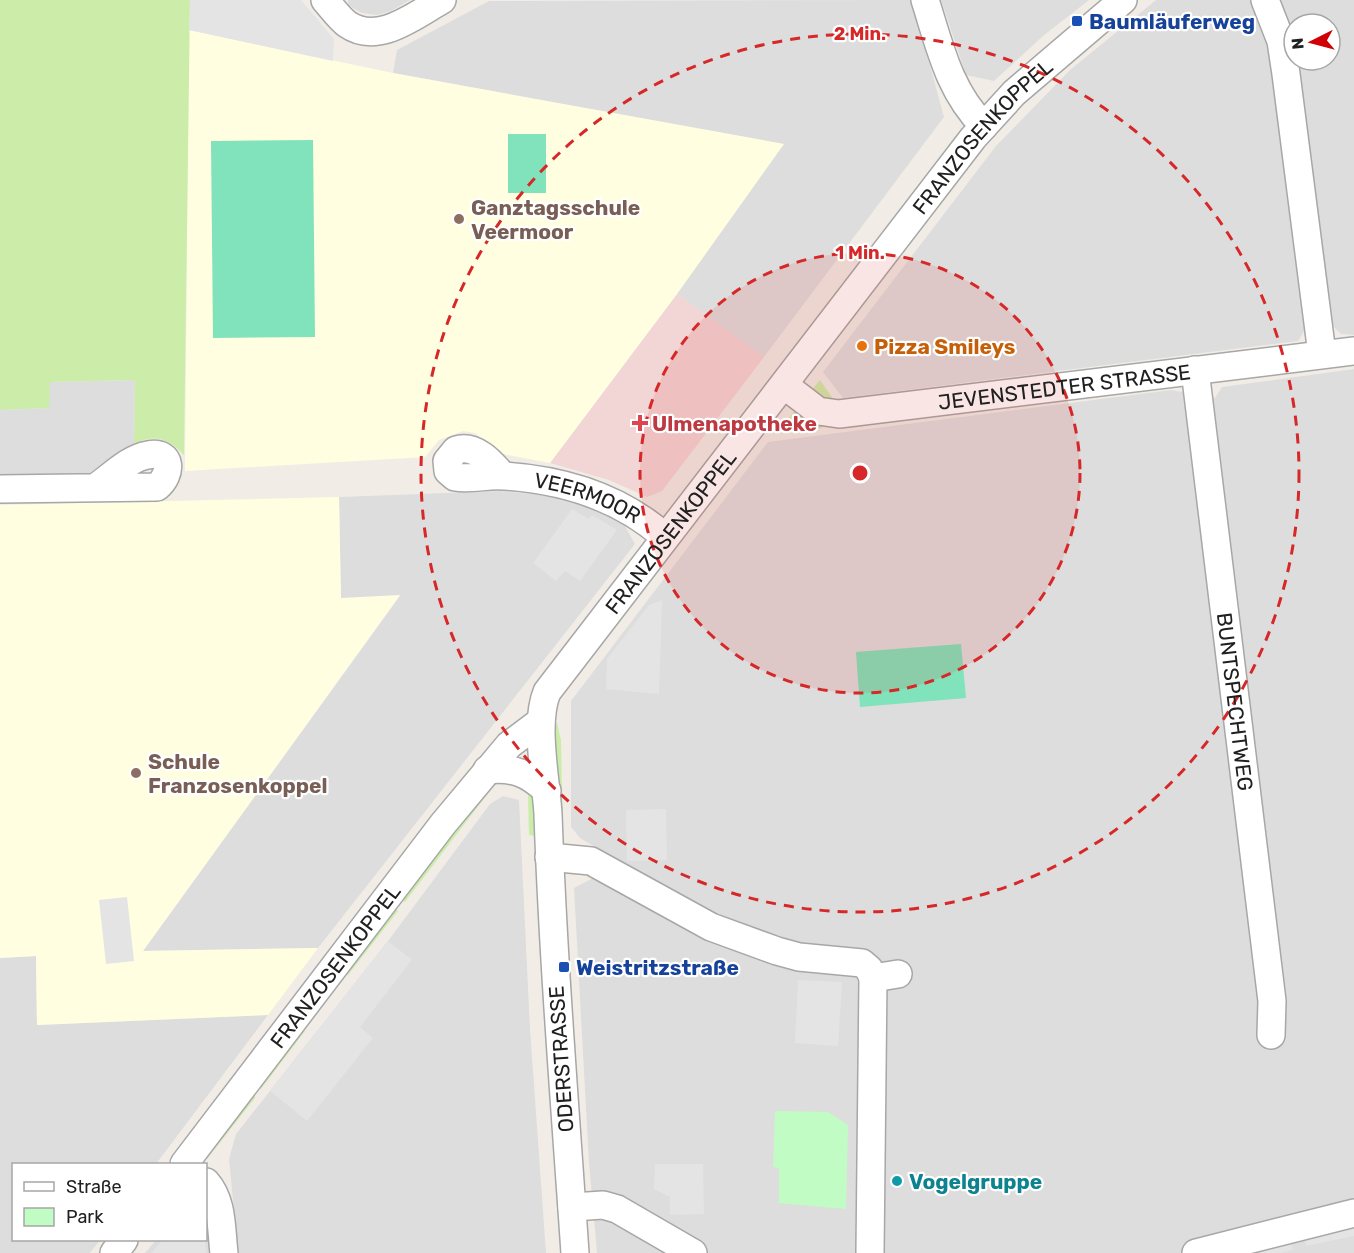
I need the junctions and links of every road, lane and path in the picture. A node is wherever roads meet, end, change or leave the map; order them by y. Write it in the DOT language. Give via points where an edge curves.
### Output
graph roads {
  1 [pos="325,0"];
  2 [pos="441,0"];
  3 [pos="925,0"];
  4 [pos="1123,0"];
  5 [pos="1265,0"];
  6 [pos="984,126"];
  7 [pos="1354,351"];
  8 [pos="1322,354"];
  9 [pos="1195,370"];
  10 [pos="784,385"];
  11 [pos="502,475"];
  12 [pos="96,487"];
  13 [pos="0,489"];
  14 [pos="665,537"];
  15 [pos="541,721"];
  16 [pos="487,770"];
  17 [pos="547,791"];
  18 [pos="549,857"];
  19 [pos="1271,1035"];
  20 [pos="185,1163"];
  21 [pos="207,1183"];
  22 [pos="572,1207"];
  23 [pos="1354,1213"];
  24 [pos="224,1253"];
  25 [pos="575,1253"];
  26 [pos="693,1253"];
  27 [pos="870,1253"];
  28 [pos="1196,1253"];
  1 -- 2 [label="street" via="346,23 369,32 393,27"];
  3 -- 6 [label="street" via="953,86"];
  4 -- 6 [label="street, FRANZOSENKOPPEL" via="1038,71"];
  5 -- 8 [label="street" via="1281,41"];
  6 -- 10 [label="street, FRANZOSENKOPPEL"];
  7 -- 8 [label="street, JEVENSTEDTER STRASSE"];
  8 -- 9 [label="street, JEVENSTEDTER STRASSE"];
  9 -- 10 [label="street, JEVENSTEDTER STRASSE" via="839,414 818,411"];
  9 -- 19 [label="street, BUNTSPECHTWEG" via="1272,1001"];
  10 -- 14 [label="street, FRANZOSENKOPPEL"];
  11 -- 14 [label="street, VEERMOOR" via="548,481 611,501 643,517"];
  12 -- 13 [label="street"];
  14 -- 15 [label="street, FRANZOSENKOPPEL" via="547,692"];
  15 -- 16 [label="street, FRANZOSENKOPPEL" via="508,745"];
  15 -- 17 [label="street, ODERSTRASSE"];
  16 -- 17 [label="street" via="522,773"];
  16 -- 20 [label="street, FRANZOSENKOPPEL"];
  17 -- 18 [label="street, ODERSTRASSE"];
  18 -- 22 [label="street, ODERSTRASSE"];
  18 -- 27 [label="street" via="591,861 711,927 799,957 861,963 885,976"];
  21 -- 24 [label="street" via="218,1203"];
  22 -- 25 [label="street, ODERSTRASSE"];
  22 -- 26 [label="street" via="603,1205 617,1209"];
  23 -- 28 [label="street"];
}
